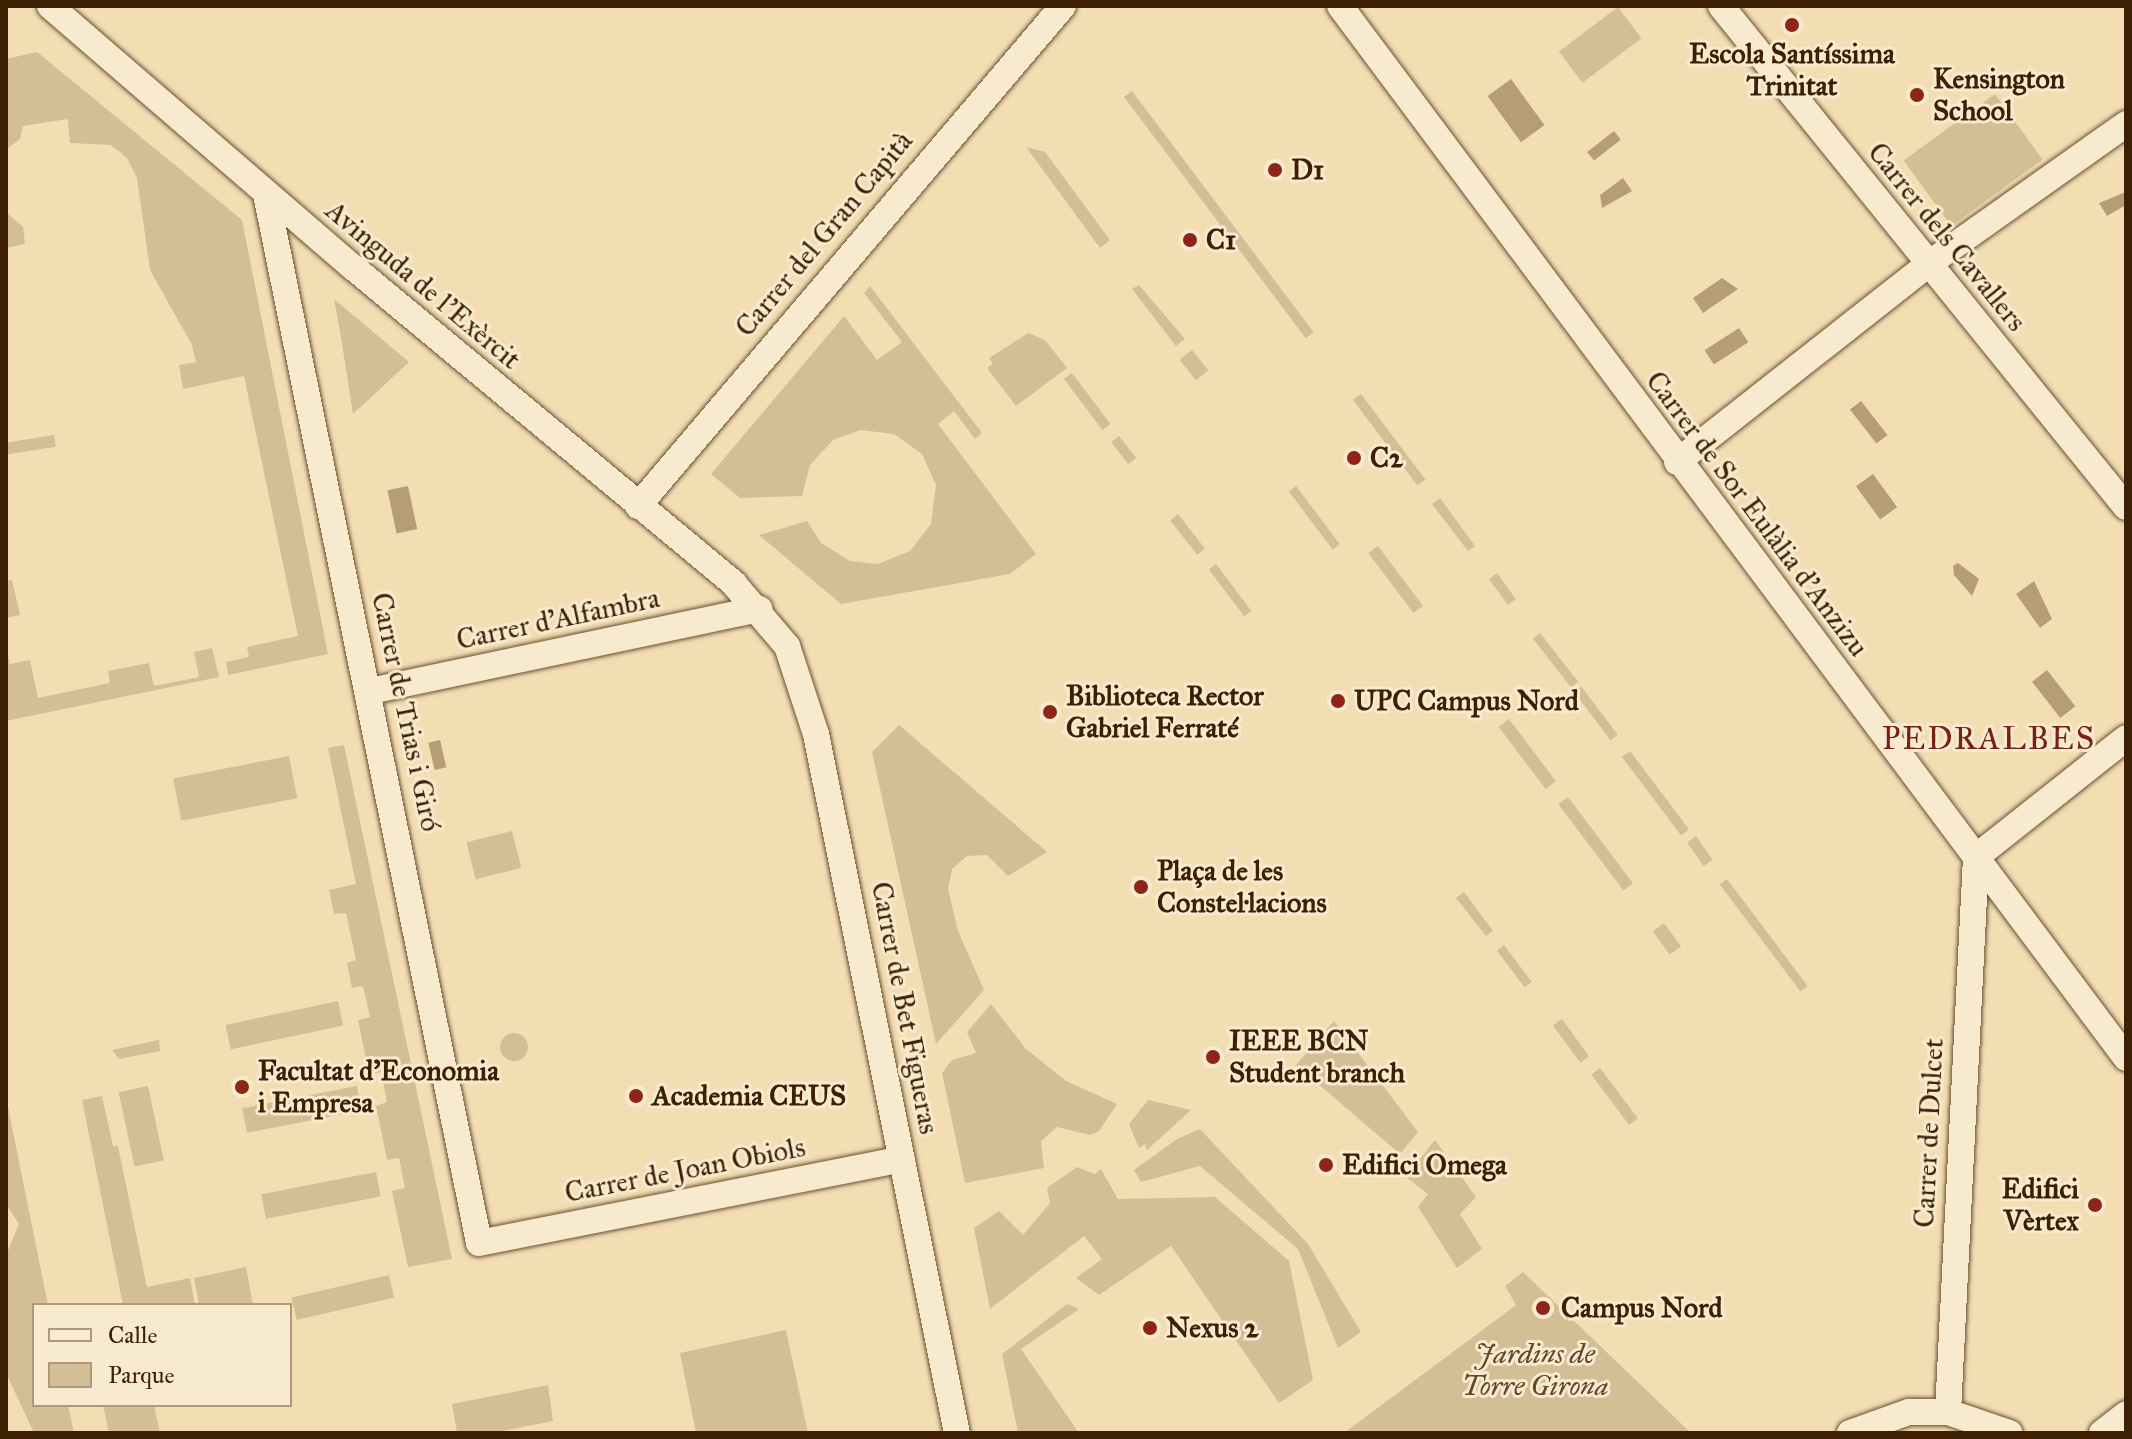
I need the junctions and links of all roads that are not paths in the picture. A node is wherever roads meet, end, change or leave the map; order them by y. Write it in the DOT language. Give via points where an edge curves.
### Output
graph roads {
  1 [pos="50,6"];
  2 [pos="1063,6"];
  3 [pos="1340,6"];
  4 [pos="1721,6"];
  5 [pos="2126,124"];
  6 [pos="266,194"];
  7 [pos="1927,265"];
  8 [pos="1677,462"];
  9 [pos="638,506"];
  10 [pos="2126,507"];
  11 [pos="759,609"];
  12 [pos="370,691"];
  13 [pos="2126,738"];
  14 [pos="1976,857"];
  15 [pos="2126,1058"];
  16 [pos="902,1159"];
  17 [pos="479,1243"];
  18 [pos="1948,1412"];
  19 [pos="2126,1414"];
  20 [pos="957,1433"];
  21 [pos="1850,1433"];
  22 [pos="2009,1433"];
  23 [pos="2102,1433"];
  1 -- 6 [label="street, Avinguda de l'Exèrcit"];
  2 -- 9 [label="street, Carrer del Gran Capità"];
  3 -- 8 [label="street, Carrer de Sor Eulàlia d'Anzizu"];
  4 -- 7 [label="street, Carrer dels Cavallers"];
  5 -- 7 [label="street"];
  6 -- 9 [label="street, Avinguda de l'Exèrcit"];
  6 -- 12 [label="street, Carrer de Trias i Giró"];
  7 -- 8 [label="street"];
  7 -- 10 [label="street, Carrer dels Cavallers"];
  8 -- 14 [label="street, Carrer de Sor Eulàlia d'Anzizu"];
  9 -- 11 [label="street, Avinguda de l'Exèrcit"];
  11 -- 12 [label="street, Carrer d'Alfambra"];
  11 -- 16 [label="street, Carrer de Bet Figueras" via="787,646 816,734"];
  12 -- 17 [label="street, Carrer de Trias i Giró"];
  13 -- 14 [label="street"];
  14 -- 15 [label="street, Carrer de Sor Eulàlia d'Anzizu"];
  14 -- 18 [label="street, Carrer de Dulcet"];
  16 -- 17 [label="street, Carrer de Joan Obiols"];
  16 -- 20 [label="street, Carrer de Bet Figueras"];
  18 -- 21 [label="street" via="1883,1418"];
  18 -- 22 [label="street"];
  19 -- 23 [label="street"];
}
